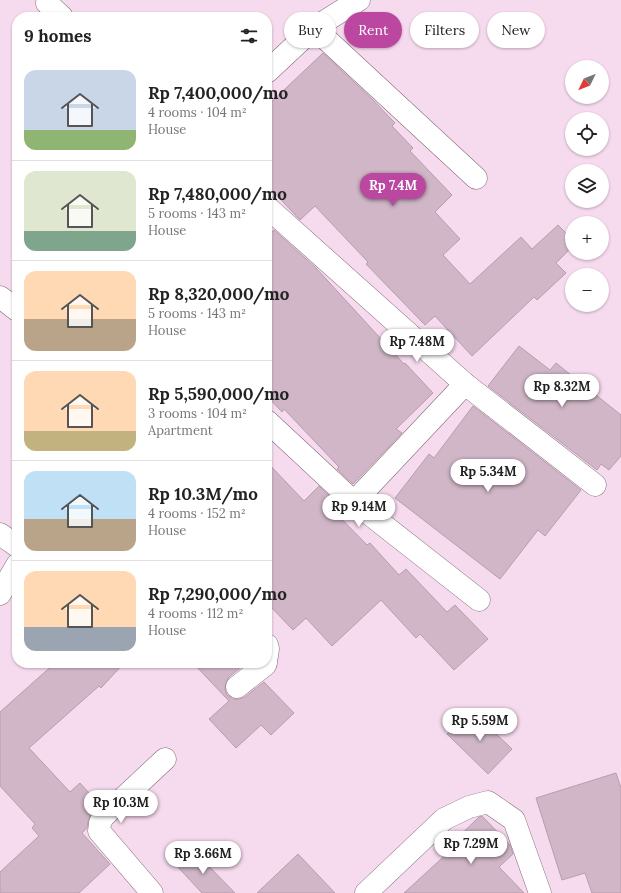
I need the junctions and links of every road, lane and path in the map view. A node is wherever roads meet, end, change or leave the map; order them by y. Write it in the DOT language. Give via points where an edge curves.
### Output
graph roads {
  1 [pos="359,0"];
  2 [pos="336,14"];
  3 [pos="293,48"];
  4 [pos="336,48"];
  5 [pos="272,67"];
  6 [pos="476,178"];
  7 [pos="272,211"];
  8 [pos="0,297"];
  9 [pos="12,306"];
  10 [pos="465,384"];
  11 [pos="272,426"];
  12 [pos="595,486"];
  13 [pos="354,502"];
  14 [pos="0,534"];
  15 [pos="12,542"];
  16 [pos="12,574"];
  17 [pos="0,594"];
  18 [pos="479,600"];
  19 [pos="261,668"];
  20 [pos="237,687"];
  21 [pos="166,759"];
  22 [pos="152,893"];
  23 [pos="366,893"];
  24 [pos="540,893"];
  1 -- 2 [label="street"];
  3 -- 5 [label="street"];
  4 -- 6 [label="street"];
  7 -- 10 [label="street"];
  8 -- 9 [label="street"];
  10 -- 12 [label="street"];
  10 -- 13 [label="street"];
  11 -- 13 [label="street"];
  13 -- 18 [label="street"];
  14 -- 15 [label="street"];
  16 -- 17 [label="street"];
  19 -- 20 [label="street"];
  21 -- 22 [label="street" via="103,817 99,831"];
  23 -- 24 [label="street" via="444,819 469,807 488,802 514,820"];
}
